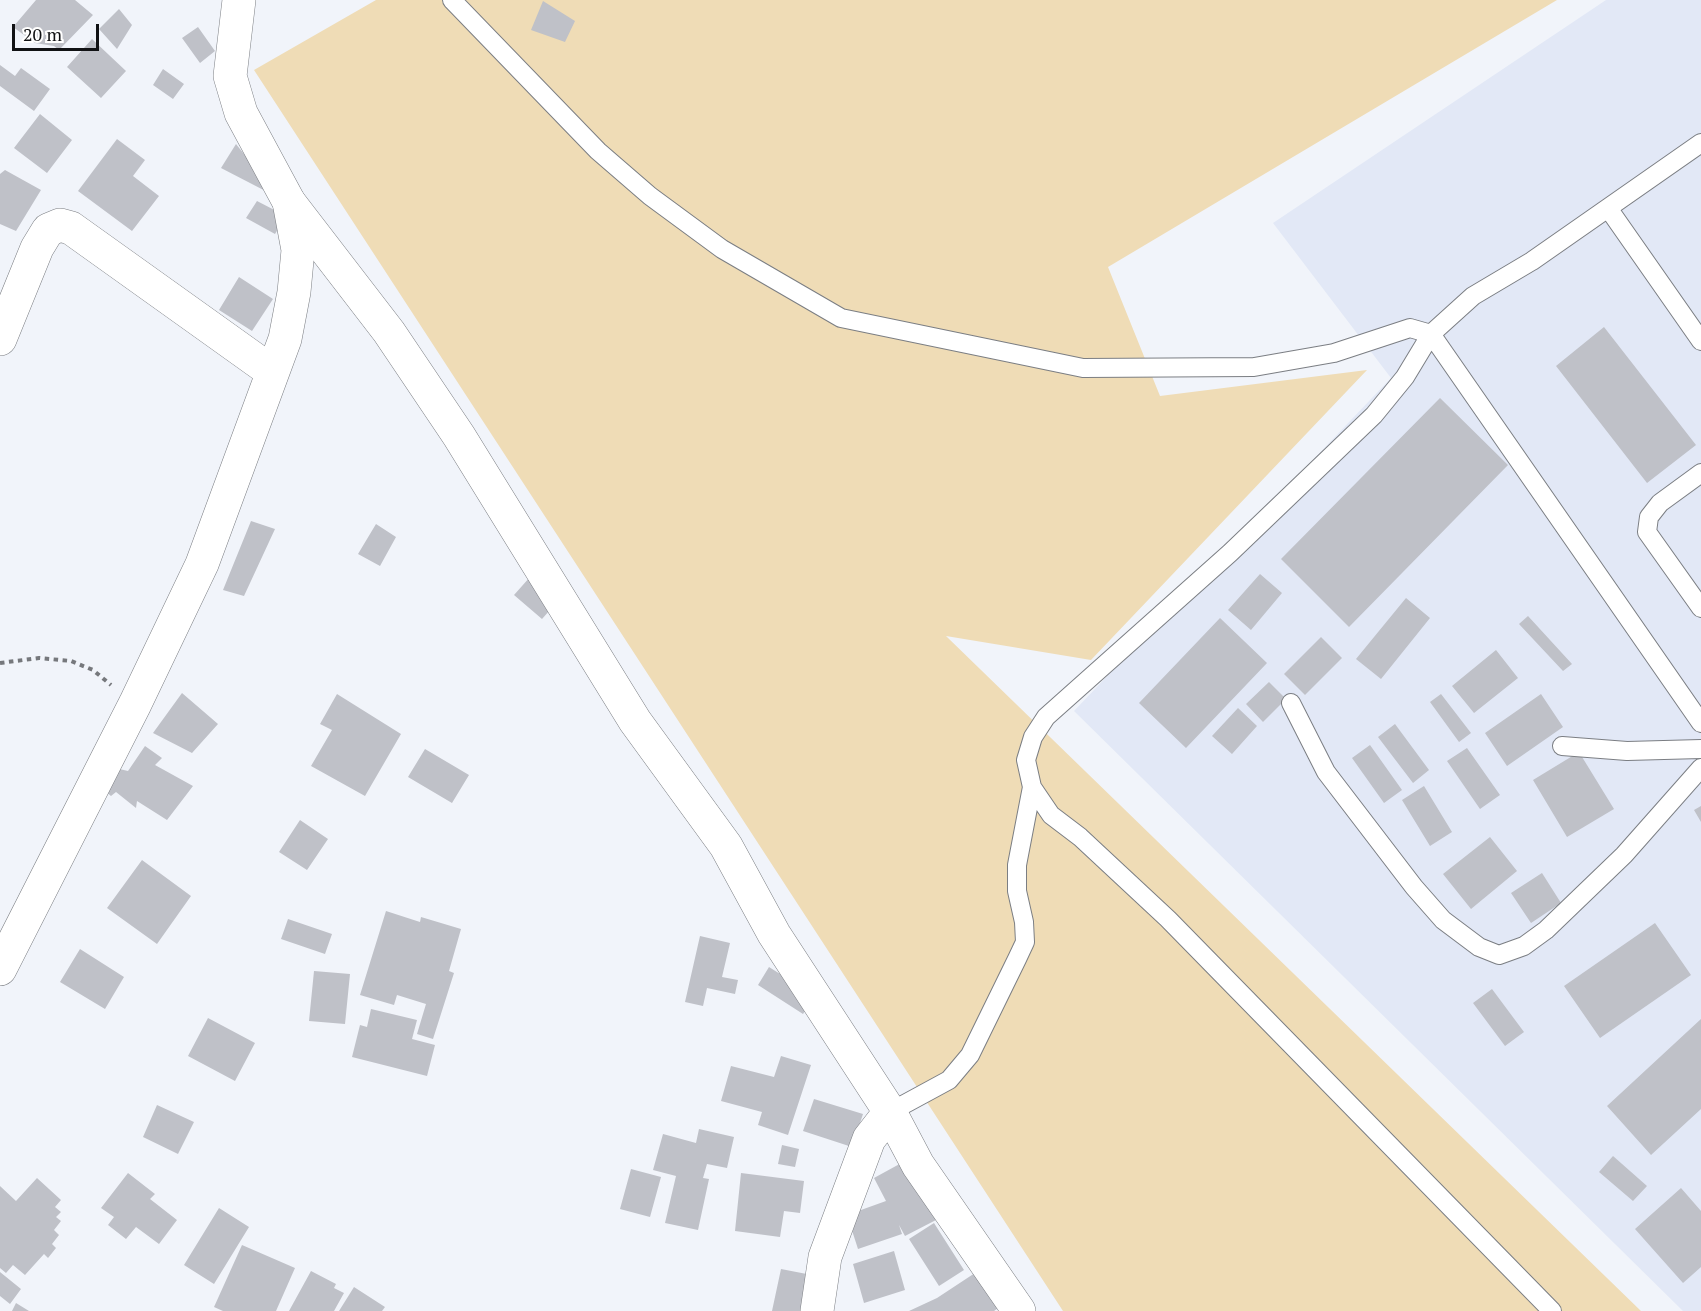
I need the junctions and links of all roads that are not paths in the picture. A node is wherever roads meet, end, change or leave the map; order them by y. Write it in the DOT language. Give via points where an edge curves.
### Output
graph roads {
  1 [pos="239,0"];
  2 [pos="452,0"];
  3 [pos="1701,143"];
  4 [pos="290,202"];
  5 [pos="1608,208"];
  6 [pos="1431,334"];
  7 [pos="0,339"];
  8 [pos="1701,341"];
  9 [pos="271,371"];
  10 [pos="1701,473"];
  11 [pos="1701,608"];
  12 [pos="1291,703"];
  13 [pos="1701,723"];
  14 [pos="1562,746"];
  15 [pos="1701,749"];
  16 [pos="1701,768"];
  17 [pos="1032,787"];
  18 [pos="0,969"];
  19 [pos="890,1112"];
  20 [pos="817,1311"];
  21 [pos="1019,1311"];
  22 [pos="1552,1311"];
  1 -- 4 [label="street" via="230,76 241,113"];
  2 -- 6 [label="lane" via="598,151 650,196 722,249 841,318 1083,368 1254,367 1334,353 1410,328"];
  3 -- 5 [label="lane"];
  4 -- 9 [label="street" via="298,250 294,292 285,339"];
  4 -- 19 [label="street" via="389,332 459,436 635,721 726,846 774,934"];
  5 -- 6 [label="lane" via="1473,296"];
  5 -- 8 [label="lane"];
  6 -- 13 [label="lane"];
  6 -- 17 [label="lane" via="1405,377 1374,415 1230,553 1046,717 1033,737 1026,760"];
  7 -- 9 [label="street" via="37,248 48,230 60,225 71,228"];
  9 -- 18 [label="street" via="202,564"];
  10 -- 11 [label="lane" via="1660,503 1649,517 1647,532"];
  12 -- 16 [label="lane" via="1326,772 1414,888 1443,920 1479,947 1499,955 1524,946 1546,930 1624,855"];
  14 -- 15 [label="lane" via="1627,751"];
  17 -- 19 [label="lane" via="1017,865 1025,942 970,1055 949,1080"];
  17 -- 22 [label="lane" via="1051,814 1168,919"];
  19 -- 20 [label="street" via="869,1139 825,1257"];
  19 -- 21 [label="street" via="918,1165"];
}
